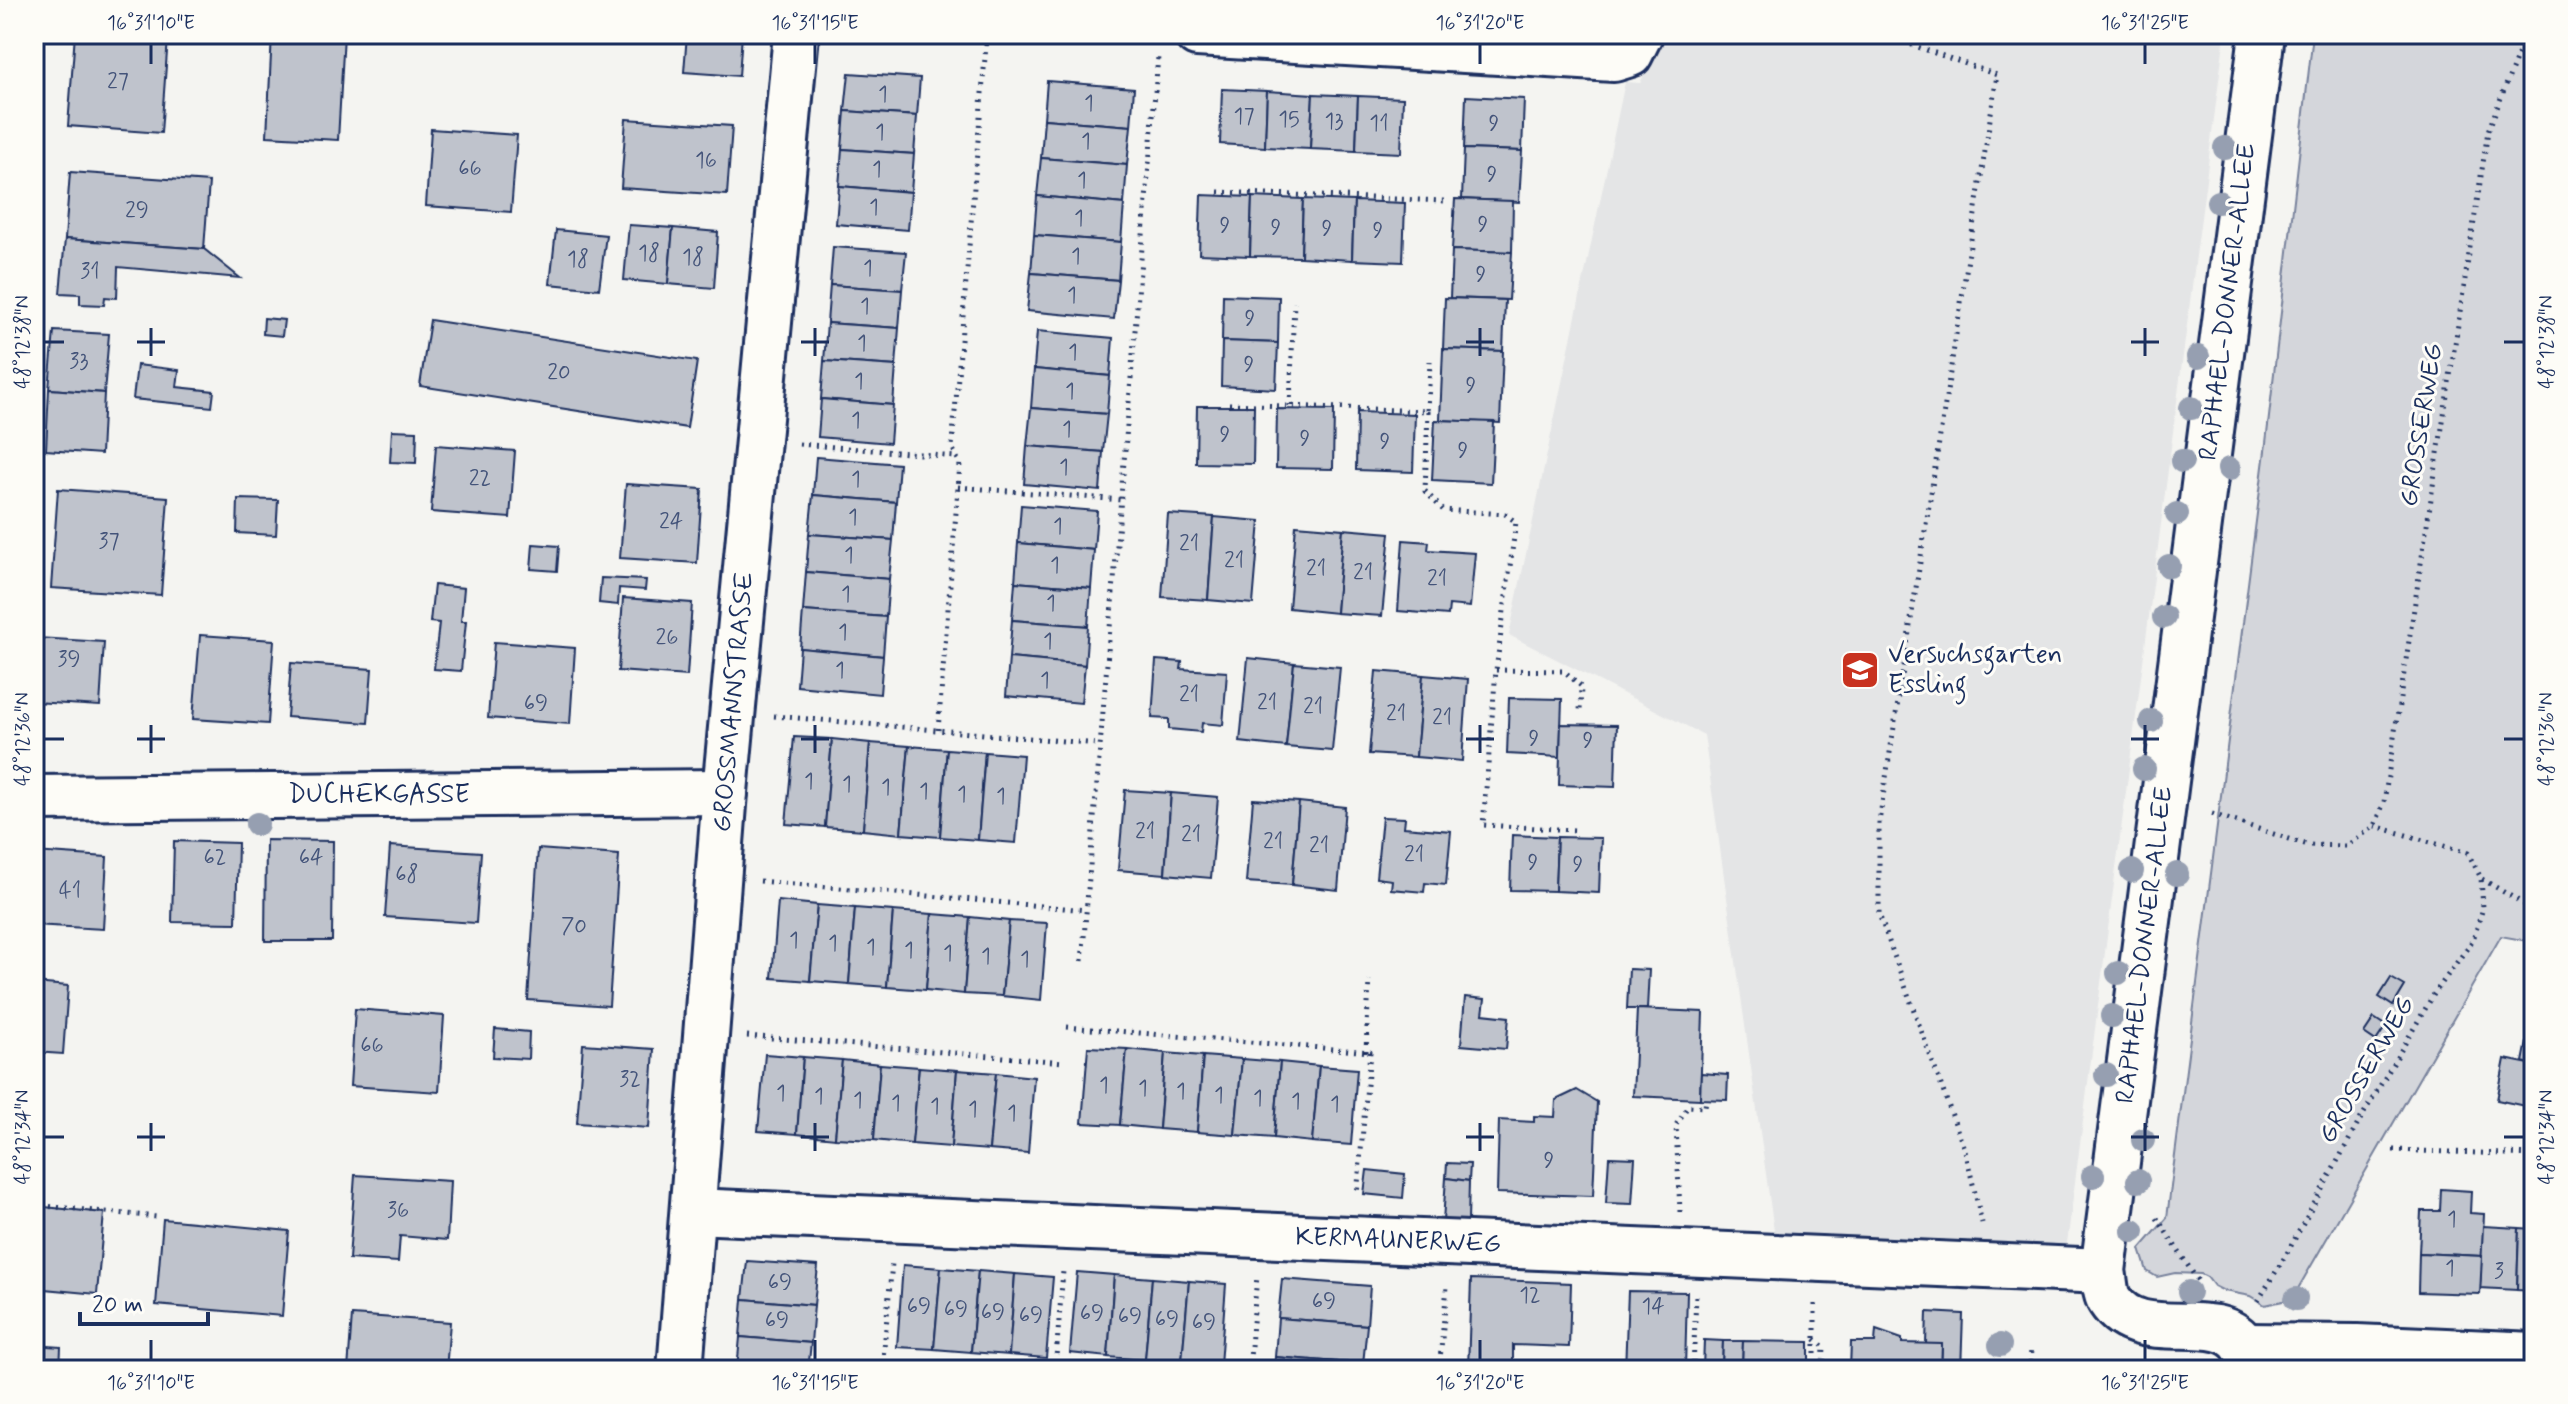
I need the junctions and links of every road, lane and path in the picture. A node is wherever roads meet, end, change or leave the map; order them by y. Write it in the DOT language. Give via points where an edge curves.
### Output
graph roads {
  1 [pos="796,34"];
  2 [pos="987,34"];
  3 [pos="1640,34"];
  4 [pos="1881,34"];
  5 [pos="2262,34"];
  6 [pos="2526,34"];
  7 [pos="1178,42"];
  8 [pos="1218,192"];
  9 [pos="1445,201"];
  10 [pos="1294,302"];
  11 [pos="1430,361"];
  12 [pos="1229,404"];
  13 [pos="1290,406"];
  14 [pos="1428,411"];
  15 [pos="758,441"];
  16 [pos="956,457"];
  17 [pos="958,487"];
  18 [pos="1121,500"];
  19 [pos="1496,670"];
  20 [pos="1580,712"];
  21 [pos="732,713"];
  22 [pos="938,730"];
  23 [pos="1099,744"];
  24 [pos="725,792"];
  25 [pos="34,798"];
  26 [pos="2212,814"];
  27 [pos="2375,826"];
  28 [pos="1575,830"];
  29 [pos="718,877"];
  30 [pos="2481,878"];
  31 [pos="1086,910"];
  32 [pos="2534,910"];
  33 [pos="1082,961"];
  34 [pos="1369,980"];
  35 [pos="1067,1027"];
  36 [pos="707,1032"];
  37 [pos="1366,1052"];
  38 [pos="1064,1062"];
  39 [pos="1706,1099"];
  40 [pos="2393,1150"];
  41 [pos="2534,1155"];
  42 [pos="34,1205"];
  43 [pos="693,1211"];
  44 [pos="157,1217"];
  45 [pos="2157,1218"];
  46 [pos="897,1221"];
  47 [pos="1066,1228"];
  48 [pos="1260,1236"];
  49 [pos="1354,1239"];
  50 [pos="1451,1244"];
  51 [pos="1690,1254"];
  52 [pos="1993,1266"];
  53 [pos="2103,1271"];
  54 [pos="2198,1281"];
  55 [pos="1815,1339"];
  56 [pos="2250,1340"];
  57 [pos="2031,1347"];
  58 [pos="1815,1352"];
  59 [pos="2534,1355"];
  60 [pos="1815,1362"];
  61 [pos="680,1370"];
  62 [pos="882,1370"];
  63 [pos="1055,1370"];
  64 [pos="1249,1370"];
  65 [pos="1439,1370"];
  66 [pos="1693,1370"];
  67 [pos="1823,1370"];
  68 [pos="2030,1370"];
  1 -- 15 [label="street, GROSSMANNSTRASSE"];
  2 -- 16 [label="path" via="952,447"];
  3 -- 7 [label="street" via="1630,54 1614,59"];
  4 -- 52 [label="path" via="1997,75 1879,822 1879,914 1966,1154"];
  5 -- 53 [label="street, RAPHAEL-DONNER-ALLEE"];
  6 -- 27 [label="path, GROSSERWEG" via="2488,131 2384,802"];
  7 -- 18 [label="path"];
  8 -- 9 [label="path"];
  10 -- 13 [label="path"];
  11 -- 14 [label="path"];
  12 -- 13 [label="path"];
  13 -- 14 [label="path"];
  14 -- 19 [label="path" via="1425,491 1443,510 1505,514 1516,522"];
  15 -- 16 [label="path"];
  15 -- 21 [label="street, GROSSMANNSTRASSE"];
  16 -- 17 [label="path"];
  17 -- 18 [label="path"];
  17 -- 22 [label="path"];
  18 -- 23 [label="path"];
  19 -- 20 [label="path" via="1564,671 1581,686"];
  19 -- 28 [label="path" via="1483,825"];
  21 -- 22 [label="path"];
  21 -- 24 [label="street, GROSSMANNSTRASSE"];
  22 -- 23 [label="path"];
  23 -- 31 [label="path"];
  24 -- 25 [label="street, DUCHEKGASSE"];
  24 -- 29 [label="street, GROSSMANNSTRASSE"];
  26 -- 27 [label="path" via="2308,845 2346,846"];
  27 -- 30 [label="path" via="2468,853"];
  29 -- 31 [label="path"];
  29 -- 36 [label="street, GROSSMANNSTRASSE"];
  30 -- 32 [label="path"];
  30 -- 56 [label="path, GROSSERWEG" via="2483,908 2473,940 2360,1120 2294,1241"];
  31 -- 33 [label="path"];
  34 -- 37 [label="path"];
  35 -- 37 [label="path"];
  36 -- 38 [label="path"];
  36 -- 43 [label="street, GROSSMANNSTRASSE"];
  37 -- 49 [label="path"];
  39 -- 51 [label="path" via="1705,1107 1688,1106 1676,1125"];
  40 -- 41 [label="path"];
  42 -- 44 [label="path"];
  43 -- 46 [label="street, KERMAUNERWEG"];
  43 -- 61 [label="street, GROSSMANNSTRASSE"];
  45 -- 54 [label="path"];
  46 -- 47 [label="street, KERMAUNERWEG"];
  46 -- 62 [label="path"];
  47 -- 48 [label="street, KERMAUNERWEG"];
  47 -- 63 [label="path"];
  48 -- 49 [label="street, KERMAUNERWEG"];
  48 -- 64 [label="path"];
  49 -- 50 [label="street, KERMAUNERWEG"];
  50 -- 51 [label="street, KERMAUNERWEG"];
  50 -- 65 [label="path"];
  51 -- 52 [label="street, KERMAUNERWEG"];
  51 -- 66 [label="path"];
  52 -- 53 [label="street, KERMAUNERWEG"];
  53 -- 56 [label="street, RAPHAEL-DONNER-ALLEE" via="2109,1300 2129,1320 2203,1327"];
  55 -- 67 [label="path" via="1824,1347"];
  56 -- 59 [label="street"];
  57 -- 68 [label="path"];
  58 -- 60 [label="path"];
}
